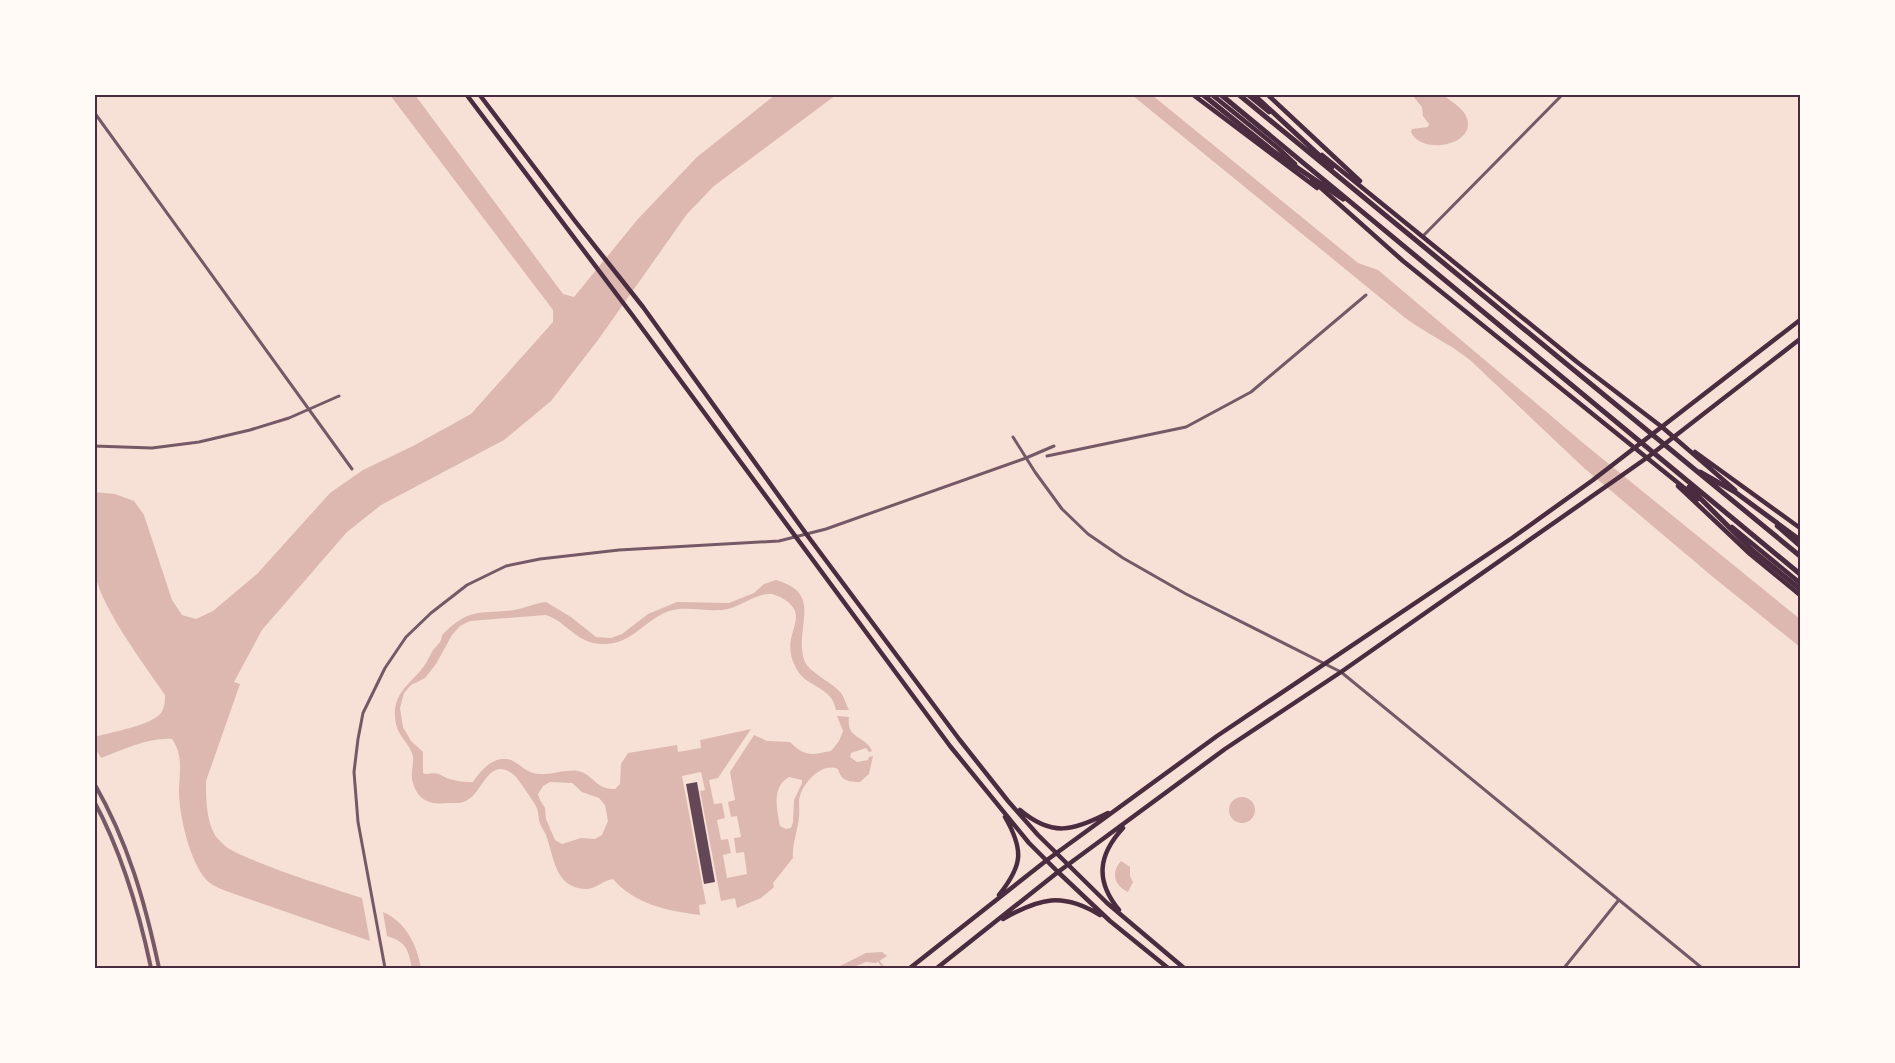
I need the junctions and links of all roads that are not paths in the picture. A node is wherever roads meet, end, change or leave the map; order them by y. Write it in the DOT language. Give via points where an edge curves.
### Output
graph roads {
  1 [pos="466,94"];
  2 [pos="479,94"];
  3 [pos="1192,94"];
  4 [pos="1202,94"];
  5 [pos="1211,94"];
  6 [pos="1220,94"];
  7 [pos="1238,94"];
  8 [pos="1247,94"];
  9 [pos="1253,94"];
  10 [pos="1267,94"];
  11 [pos="1563,94"];
  12 [pos="94,112"];
  13 [pos="1334,201"];
  14 [pos="1378,208"];
  15 [pos="1388,208"];
  16 [pos="1373,219"];
  17 [pos="1423,236"];
  18 [pos="1366,296"];
  19 [pos="1800,320"];
  20 [pos="1800,339"];
  21 [pos="339,396"];
  22 [pos="310,408"];
  23 [pos="1662,427"];
  24 [pos="1673,436"];
  25 [pos="1013,438"];
  26 [pos="94,446"];
  27 [pos="1054,446"];
  28 [pos="1635,447"];
  29 [pos="1047,456"];
  30 [pos="1648,457"];
  31 [pos="1026,458"];
  32 [pos="1664,463"];
  33 [pos="1686,464"];
  34 [pos="352,469"];
  35 [pos="1800,528"];
  36 [pos="807,535"];
  37 [pos="795,538"];
  38 [pos="1800,540"];
  39 [pos="1800,546"];
  40 [pos="1800,556"];
  41 [pos="1800,574"];
  42 [pos="1800,583"];
  43 [pos="1800,589"];
  44 [pos="1800,595"];
  45 [pos="1325,663"];
  46 [pos="1341,672"];
  47 [pos="94,783"];
  48 [pos="94,801"];
  49 [pos="1008,801"];
  50 [pos="998,804"];
  51 [pos="1121,806"];
  52 [pos="1131,819"];
  53 [pos="1056,853"];
  54 [pos="1047,860"];
  55 [pos="1069,865"];
  56 [pos="1058,873"];
  57 [pos="1618,901"];
  58 [pos="994,902"];
  59 [pos="1110,921"];
  60 [pos="1130,924"];
  61 [pos="988,927"];
  62 [pos="151,969"];
  63 [pos="159,969"];
  64 [pos="385,969"];
  65 [pos="910,969"];
  66 [pos="937,969"];
  67 [pos="1168,969"];
  68 [pos="1184,969"];
  69 [pos="1564,969"];
  70 [pos="1702,969"];
  1 -- 37 [label="main road"];
  2 -- 36 [label="main road" via="643,307"];
  3 -- 13 [label="main road"];
  4 -- 16 [label="highway" via="1273,151"];
  5 -- 13 [label="main road" via="1278,148"];
  6 -- 16 [label="highway"];
  7 -- 14 [label="highway"];
  8 -- 15 [label="main road"];
  9 -- 14 [label="highway"];
  10 -- 15 [label="main road"];
  11 -- 17 [label="street"];
  12 -- 22 [label="street"];
  13 -- 28 [label="main road"];
  14 -- 33 [label="highway"];
  15 -- 17 [label="main road"];
  16 -- 32 [label="highway"];
  17 -- 23 [label="main road"];
  18 -- 29 [label="street" via="1251,392 1186,427"];
  19 -- 23 [label="main road"];
  20 -- 24 [label="main road"];
  21 -- 22 [label="street"];
  22 -- 26 [label="street" via="250,430 199,442 152,448"];
  22 -- 34 [label="street"];
  23 -- 24 [label="main road"];
  23 -- 28 [label="main road"];
  24 -- 30 [label="main road"];
  24 -- 35 [label="main road"];
  24 -- 39 [label="main road"];
  25 -- 31 [label="street"];
  27 -- 31 [label="street"];
  28 -- 30 [label="main road"];
  28 -- 45 [label="main road" via="1512,538"];
  30 -- 42 [label="main road"];
  30 -- 44 [label="main road" via="1750,554"];
  30 -- 46 [label="main road"];
  31 -- 36 [label="street"];
  31 -- 45 [label="street" via="1062,509 1123,558"];
  32 -- 41 [label="highway"];
  32 -- 43 [label="highway" via="1752,550"];
  33 -- 38 [label="highway" via="1735,492"];
  33 -- 40 [label="highway"];
  36 -- 37 [label="street"];
  36 -- 49 [label="main road"];
  37 -- 50 [label="main road"];
  37 -- 64 [label="street" via="619,550 506,566 467,585 406,637 385,668 363,713 354,772 358,822"];
  45 -- 46 [label="street"];
  45 -- 51 [label="main road"];
  46 -- 52 [label="main road" via="1225,749"];
  46 -- 57 [label="street"];
  47 -- 63 [label="street" via="132,862"];
  48 -- 62 [label="street" via="123,865"];
  49 -- 51 [label="main road" via="1046,828 1064,829 1085,824"];
  49 -- 53 [label="main road"];
  50 -- 54 [label="main road"];
  50 -- 58 [label="main road" via="1016,835 1019,852 1015,872"];
  51 -- 53 [label="main road"];
  52 -- 55 [label="main road"];
  52 -- 60 [label="main road" via="1108,847 1102,865 1108,897"];
  53 -- 54 [label="main road"];
  53 -- 55 [label="main road"];
  54 -- 56 [label="main road"];
  54 -- 58 [label="main road"];
  55 -- 56 [label="main road"];
  55 -- 60 [label="main road"];
  56 -- 59 [label="main road"];
  56 -- 61 [label="main road"];
  57 -- 69 [label="street"];
  57 -- 70 [label="street"];
  58 -- 65 [label="main road"];
  59 -- 61 [label="main road" via="1076,902 1051,900 1024,907"];
  59 -- 67 [label="main road"];
  60 -- 68 [label="main road"];
  61 -- 66 [label="main road"];
}
